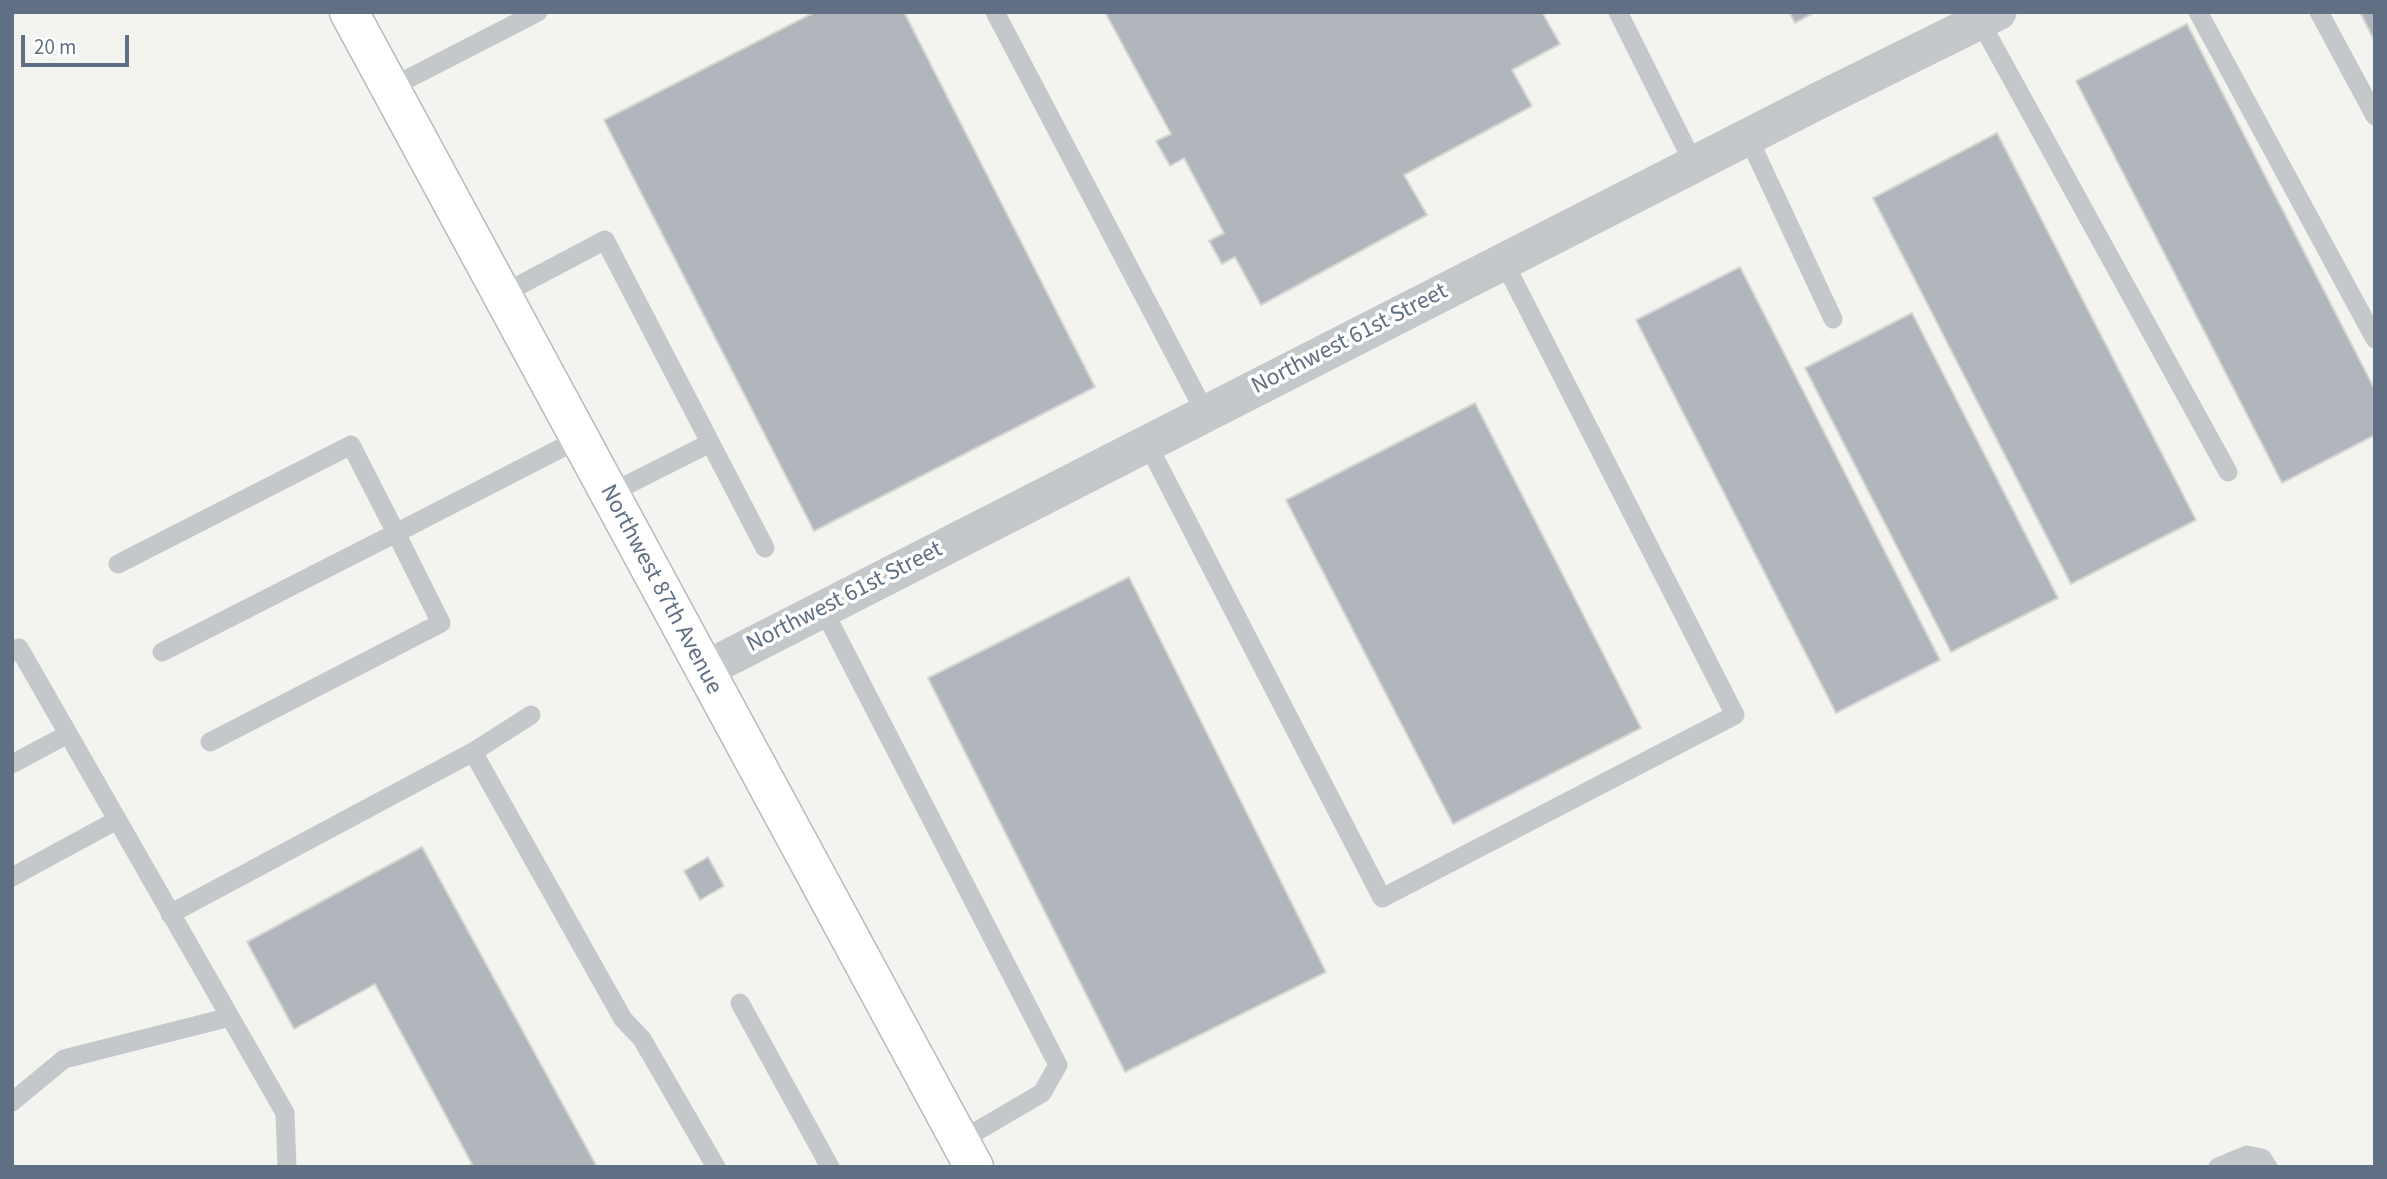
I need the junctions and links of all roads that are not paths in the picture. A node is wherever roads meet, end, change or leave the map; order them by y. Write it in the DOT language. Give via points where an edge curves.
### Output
graph roads {
  1 [pos="349,12"];
  2 [pos="538,12"];
  3 [pos="995,12"];
  4 [pos="1618,12"];
  5 [pos="2198,12"];
  6 [pos="2319,12"];
  7 [pos="1989,17"];
  8 [pos="390,88"];
  9 [pos="2375,116"];
  10 [pos="1748,136"];
  11 [pos="1694,164"];
  12 [pos="1504,262"];
  13 [pos="501,295"];
  14 [pos="1833,319"];
  15 [pos="2375,339"];
  16 [pos="1206,414"];
  17 [pos="579,439"];
  18 [pos="710,443"];
  19 [pos="1147,443"];
  20 [pos="2228,472"];
  21 [pos="609,494"];
  22 [pos="396,533"];
  23 [pos="765,548"];
  24 [pos="118,564"];
  25 [pos="823,609"];
  26 [pos="12,652"];
  27 [pos="162,652"];
  28 [pos="704,670"];
  29 [pos="531,715"];
  30 [pos="68,734"];
  31 [pos="210,741"];
  32 [pos="473,752"];
  33 [pos="12,764"];
  34 [pos="117,820"];
  35 [pos="12,877"];
  36 [pos="170,914"];
  37 [pos="740,1003"];
  38 [pos="230,1017"];
  39 [pos="12,1102"];
  40 [pos="967,1154"];
  41 [pos="287,1167"];
  42 [pos="716,1167"];
  43 [pos="830,1167"];
  44 [pos="2218,1167"];
  45 [pos="2268,1167"];
  1 -- 8 [label="main road, Northwest 87th Avenue"];
  2 -- 8 [label="lane"];
  3 -- 16 [label="lane"];
  4 -- 11 [label="lane"];
  5 -- 15 [label="lane"];
  6 -- 9 [label="lane"];
  7 -- 10 [label="street, Northwest 61st Street"];
  7 -- 20 [label="lane"];
  8 -- 13 [label="main road, Northwest 87th Avenue"];
  10 -- 11 [label="street, Northwest 61st Street"];
  10 -- 14 [label="lane"];
  11 -- 12 [label="street, Northwest 61st Street"];
  12 -- 16 [label="street, Northwest 61st Street"];
  12 -- 19 [label="lane" via="1735,715 1382,898"];
  13 -- 17 [label="main road, Northwest 87th Avenue"];
  13 -- 18 [label="lane" via="605,240"];
  16 -- 19 [label="street, Northwest 61st Street"];
  17 -- 21 [label="main road, Northwest 87th Avenue"];
  17 -- 22 [label="lane"];
  18 -- 21 [label="lane"];
  18 -- 23 [label="lane"];
  19 -- 25 [label="street, Northwest 61st Street"];
  21 -- 28 [label="main road, Northwest 87th Avenue"];
  22 -- 24 [label="lane" via="351,445"];
  22 -- 27 [label="lane"];
  22 -- 31 [label="lane" via="442,623"];
  25 -- 28 [label="street, Northwest 61st Street"];
  25 -- 40 [label="lane" via="1058,1065 1042,1093"];
  26 -- 30 [label="lane" via="19,648"];
  28 -- 40 [label="main road, Northwest 87th Avenue"];
  29 -- 32 [label="lane"];
  30 -- 33 [label="lane"];
  30 -- 34 [label="lane"];
  32 -- 36 [label="lane"];
  32 -- 42 [label="lane" via="622,1019 642,1039"];
  34 -- 35 [label="lane"];
  34 -- 36 [label="lane"];
  36 -- 38 [label="lane"];
  37 -- 43 [label="lane"];
  38 -- 39 [label="lane" via="64,1059"];
  38 -- 41 [label="lane" via="285,1113"];
  44 -- 45 [label="lane" via="2247,1155 2262,1158"];
}
